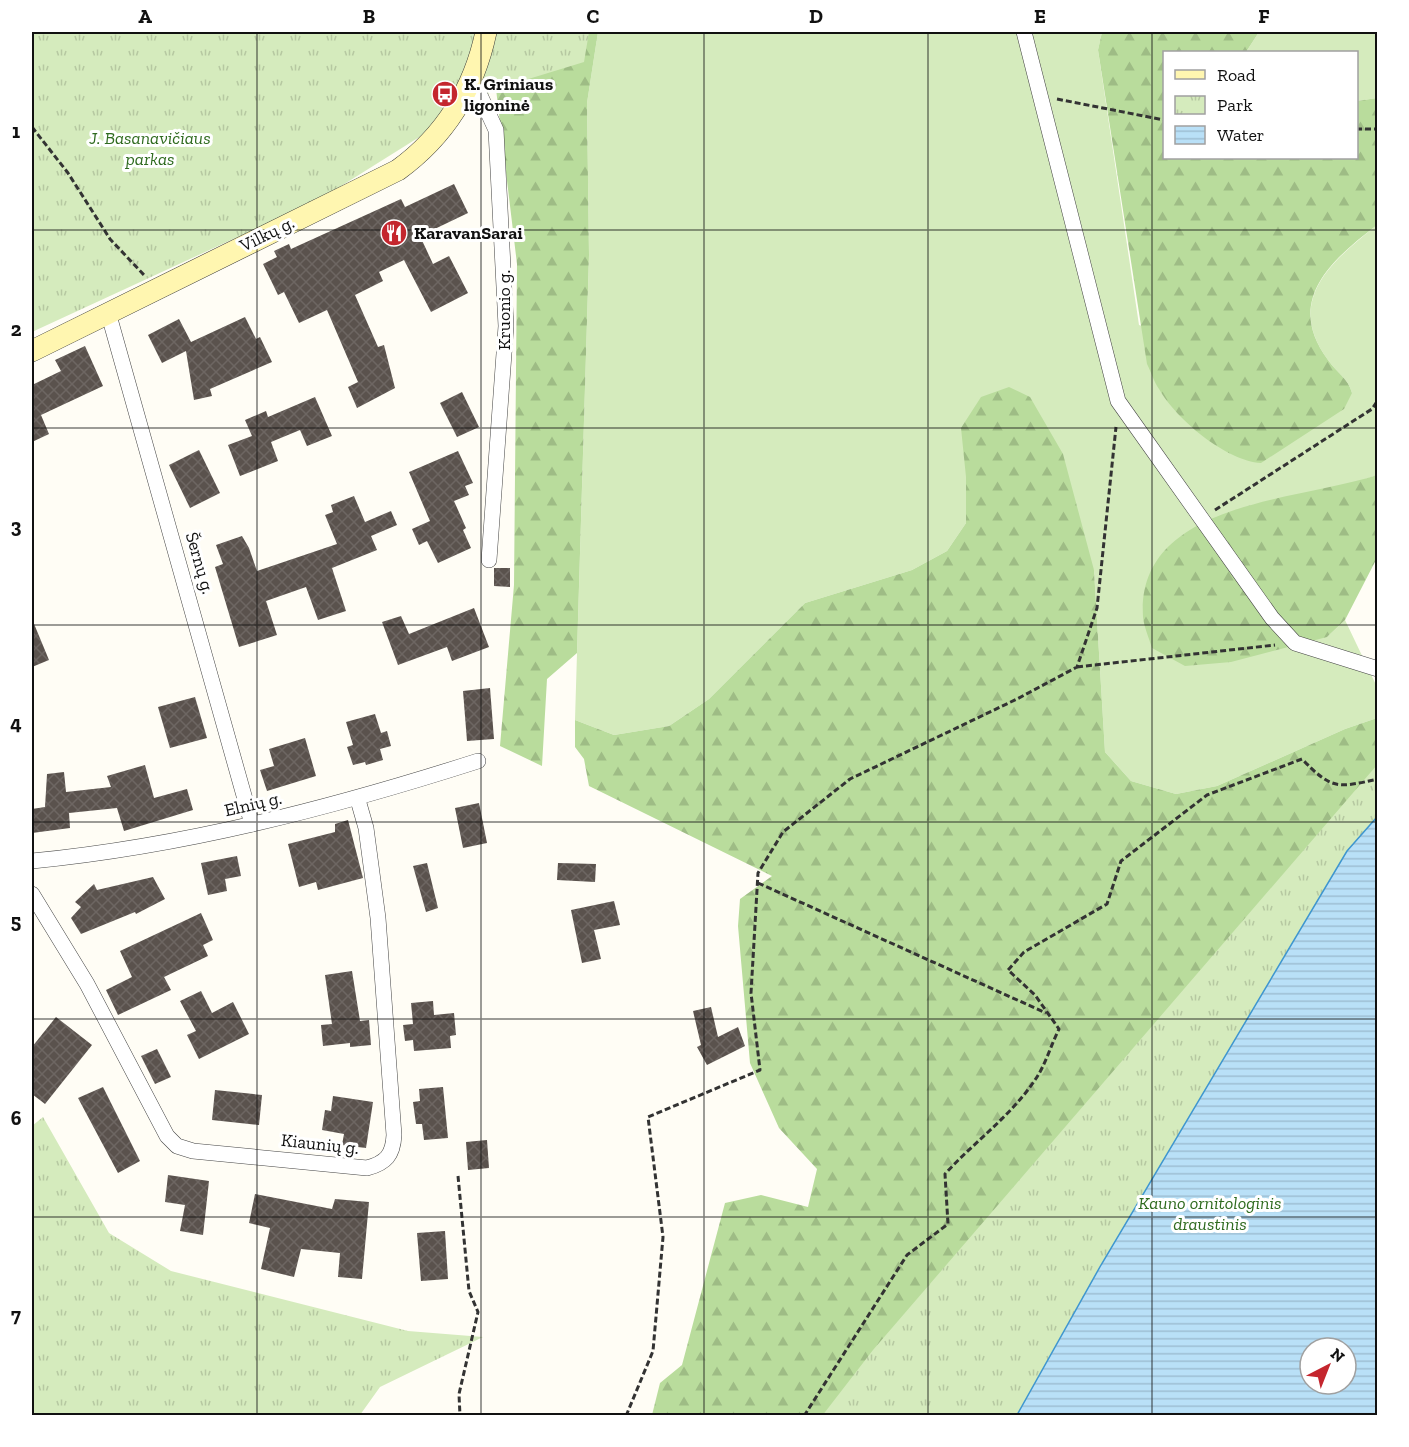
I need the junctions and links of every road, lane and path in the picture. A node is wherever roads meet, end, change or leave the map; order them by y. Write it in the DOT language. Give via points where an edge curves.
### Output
graph roads {
  1 [pos="486,32"];
  2 [pos="1024,32"];
  3 [pos="473,81"];
  4 [pos="1040,96"];
  5 [pos="1163,120"];
  6 [pos="32,127"];
  7 [pos="1358,129"];
  8 [pos="1377,129"];
  9 [pos="156,287"];
  10 [pos="108,312"];
  11 [pos="32,351"];
  12 [pos="1377,400"];
  13 [pos="1118,401"];
  14 [pos="1203,518"];
  15 [pos="489,560"];
  16 [pos="1295,643"];
  17 [pos="1077,667"];
  18 [pos="1377,669"];
  19 [pos="478,761"];
  20 [pos="1377,779"];
  21 [pos="358,800"];
  22 [pos="252,825"];
  23 [pos="32,861"];
  24 [pos="758,883"];
  25 [pos="32,894"];
  26 [pos="1048,1014"];
  27 [pos="458,1176"];
  28 [pos="460,1416"];
  29 [pos="626,1416"];
  30 [pos="804,1416"];
  1 -- 3 [label="street"];
  2 -- 4 [label="street"];
  3 -- 9 [label="street, Vilkų g." via="443,126 398,170"];
  3 -- 15 [label="street, Kruonio g." via="496,130 506,302"];
  4 -- 5 [label="path"];
  4 -- 13 [label="street"];
  6 -- 9 [label="path" via="68,173 110,239"];
  7 -- 8 [label="path"];
  9 -- 10 [label="street, Vilkų g."];
  10 -- 11 [label="street, Vilkų g."];
  10 -- 22 [label="street, Šernų g."];
  12 -- 14 [label="path" via="1372,409"];
  13 -- 14 [label="street"];
  13 -- 17 [label="path" via="1096,608"];
  14 -- 16 [label="street" via="1272,618"];
  16 -- 17 [label="path"];
  16 -- 18 [label="street"];
  17 -- 24 [label="path" via="850,779 783,832 758,873"];
  19 -- 21 [label="street, Elnių g."];
  20 -- 26 [label="path" via="1347,786 1323,781 1302,759 1207,795 1121,861 1107,904 1024,952 1008,969"];
  21 -- 22 [label="street, Elnių g."];
  21 -- 25 [label="street, Kiaunių g." via="366,828 378,918 394,1135 393,1149 378,1165 367,1168 193,1151 177,1146 167,1136 87,984"];
  22 -- 23 [label="street, Elnių g." via="145,847"];
  24 -- 26 [label="path"];
  24 -- 29 [label="path" via="751,993 760,1070 648,1117 663,1237 653,1351"];
  26 -- 30 [label="path" via="1059,1029 1036,1079 990,1133 971,1145 945,1174 948,1224 907,1255"];
  27 -- 28 [label="path" via="470,1291 478,1312 459,1394"];
}
